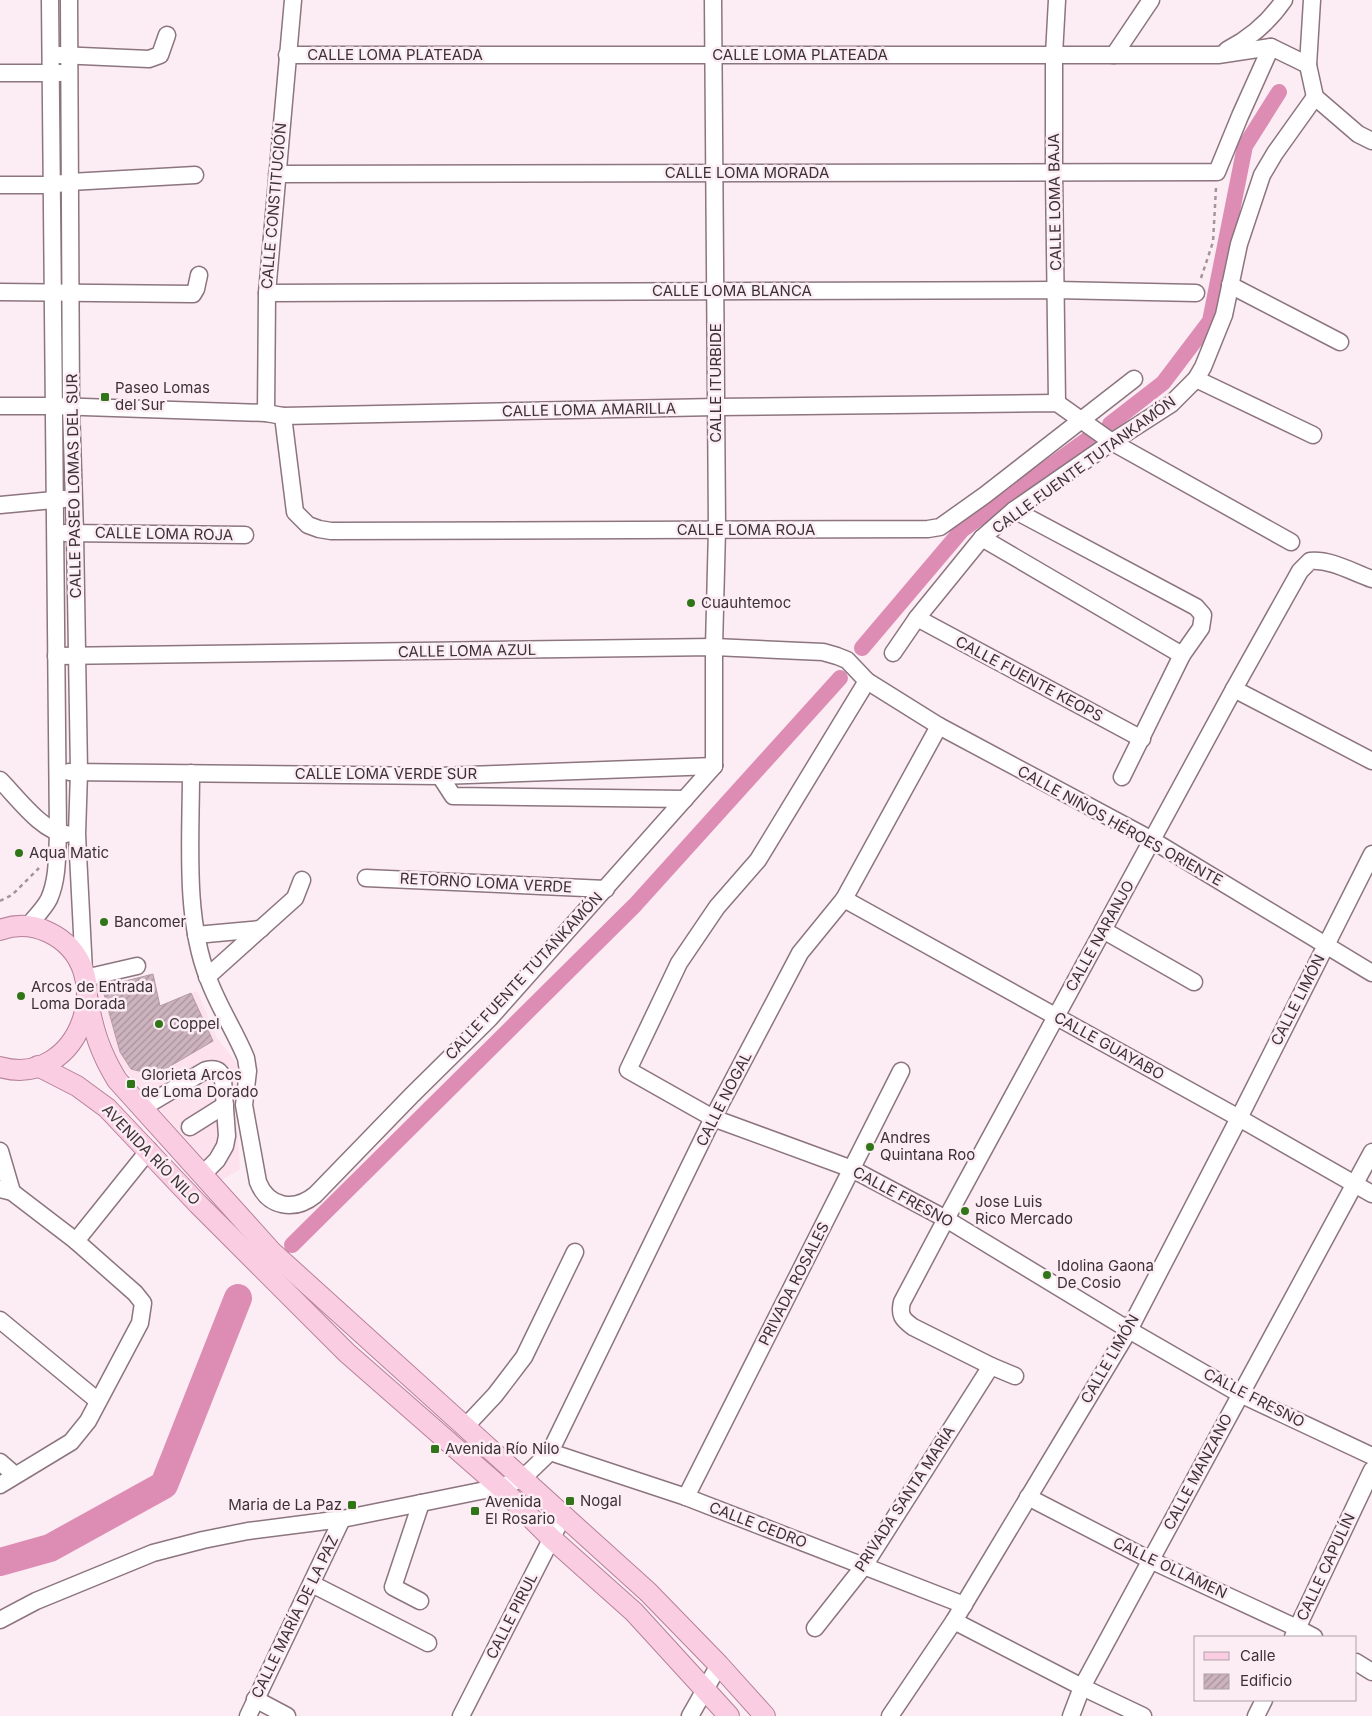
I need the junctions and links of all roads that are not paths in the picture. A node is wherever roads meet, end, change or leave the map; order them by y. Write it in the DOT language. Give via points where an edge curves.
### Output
graph roads {
  1 [pos="50,0"];
  2 [pos="69,0"];
  3 [pos="293,0"];
  4 [pos="714,0"];
  5 [pos="1057,0"];
  6 [pos="1150,0"];
  7 [pos="1284,0"];
  8 [pos="1312,0"];
  9 [pos="167,35"];
  10 [pos="1272,47"];
  11 [pos="1114,54"];
  12 [pos="50,55"];
  13 [pos="70,55"];
  14 [pos="287,55"];
  15 [pos="714,55"];
  16 [pos="1054,55"];
  17 [pos="1218,55"];
  18 [pos="1308,65"];
  19 [pos="0,73"];
  20 [pos="50,73"];
  21 [pos="70,74"];
  22 [pos="1315,97"];
  23 [pos="1372,141"];
  24 [pos="1054,172"];
  25 [pos="714,173"];
  26 [pos="277,174"];
  27 [pos="194,175"];
  28 [pos="70,182"];
  29 [pos="51,185"];
  30 [pos="0,186"];
  31 [pos="199,275"];
  32 [pos="1230,285"];
  33 [pos="1056,290"];
  34 [pos="716,291"];
  35 [pos="0,292"];
  36 [pos="52,292"];
  37 [pos="70,292"];
  38 [pos="267,293"];
  39 [pos="1196,294"];
  40 [pos="1340,342"];
  41 [pos="1134,379"];
  42 [pos="1196,379"];
  43 [pos="1057,403"];
  44 [pos="0,406"];
  45 [pos="54,406"];
  46 [pos="716,407"];
  47 [pos="71,408"];
  48 [pos="266,413"];
  49 [pos="283,416"];
  50 [pos="1081,419"];
  51 [pos="1312,435"];
  52 [pos="1112,442"];
  53 [pos="74,499"];
  54 [pos="54,500"];
  55 [pos="0,505"];
  56 [pos="1014,510"];
  57 [pos="717,529"];
  58 [pos="75,533"];
  59 [pos="54,534"];
  60 [pos="245,535"];
  61 [pos="982,538"];
  62 [pos="1290,542"];
  63 [pos="1372,579"];
  64 [pos="916,618"];
  65 [pos="714,648"];
  66 [pos="893,653"];
  67 [pos="77,655"];
  68 [pos="1182,655"];
  69 [pos="56,656"];
  70 [pos="867,682"];
  71 [pos="1234,689"];
  72 [pos="939,726"];
  73 [pos="1142,739"];
  74 [pos="1372,761"];
  75 [pos="714,766"];
  76 [pos="78,772"];
  77 [pos="57,773"];
  78 [pos="191,773"];
  79 [pos="440,776"];
  80 [pos="1122,777"];
  81 [pos="0,780"];
  82 [pos="686,799"];
  83 [pos="58,833"];
  84 [pos="77,834"];
  85 [pos="1152,840"];
  86 [pos="1372,854"];
  87 [pos="366,878"];
  88 [pos="302,880"];
  89 [pos="606,888"];
  90 [pos="844,899"];
  91 [pos="28,926"];
  92 [pos="261,929"];
  93 [pos="0,930"];
  94 [pos="1103,930"];
  95 [pos="196,934"];
  96 [pos="1326,944"];
  97 [pos="137,966"];
  98 [pos="1372,973"];
  99 [pos="85,975"];
  100 [pos="207,977"];
  101 [pos="1194,982"];
  102 [pos="88,1000"];
  103 [pos="1056,1016"];
  104 [pos="38,1066"];
  105 [pos="0,1067"];
  106 [pos="901,1071"];
  107 [pos="225,1105"];
  108 [pos="142,1108"];
  109 [pos="713,1118"];
  110 [pos="1239,1118"];
  111 [pos="190,1127"];
  112 [pos="149,1150"];
  113 [pos="0,1151"];
  114 [pos="1372,1152"];
  115 [pos="852,1169"];
  116 [pos="202,1175"];
  117 [pos="1354,1185"];
  118 [pos="6,1190"];
  119 [pos="1372,1194"];
  120 [pos="946,1219"];
  121 [pos="76,1241"];
  122 [pos="575,1252"];
  123 [pos="0,1320"];
  124 [pos="1129,1330"];
  125 [pos="991,1366"];
  126 [pos="1015,1376"];
  127 [pos="1240,1394"];
  128 [pos="98,1401"];
  129 [pos="465,1427"];
  130 [pos="550,1452"];
  131 [pos="1372,1456"];
  132 [pos="0,1462"];
  133 [pos="1372,1470"];
  134 [pos="15,1475"];
  135 [pos="522,1479"];
  136 [pos="0,1485"];
  137 [pos="500,1487"];
  138 [pos="686,1497"];
  139 [pos="1028,1498"];
  140 [pos="421,1503"];
  141 [pos="563,1516"];
  142 [pos="342,1519"];
  143 [pos="551,1538"];
  144 [pos="1150,1560"];
  145 [pos="864,1566"];
  146 [pos="312,1584"];
  147 [pos="420,1601"];
  148 [pos="964,1605"];
  149 [pos="0,1620"];
  150 [pos="954,1621"];
  151 [pos="814,1628"];
  152 [pos="1295,1632"];
  153 [pos="1310,1636"];
  154 [pos="428,1643"];
  155 [pos="1357,1663"];
  156 [pos="719,1665"];
  157 [pos="1372,1672"];
  158 [pos="1082,1687"];
  159 [pos="706,1689"];
  160 [pos="256,1699"];
  161 [pos="1264,1701"];
  162 [pos="464,1715"];
  163 [pos="248,1716"];
  164 [pos="287,1716"];
  165 [pos="690,1716"];
  166 [pos="729,1716"];
  167 [pos="765,1716"];
  168 [pos="890,1716"];
  169 [pos="1071,1716"];
  170 [pos="1143,1716"];
  171 [pos="1256,1716"];
  1 -- 12 [label="street, CALLE PASEO LOMAS DEL SUR"];
  2 -- 13 [label="street, CALLE PASEO LOMAS DEL SUR"];
  3 -- 14 [label="street, CALLE CONSTITUCIÓN"];
  4 -- 15 [label="street, CALLE ITURBIDE"];
  5 -- 16 [label="street, CALLE LOMA BAJA"];
  6 -- 11 [label="street"];
  7 -- 17 [label="street" via="1272,18 1241,43"];
  8 -- 18 [label="street"];
  9 -- 13 [label="street" via="160,55 149,58"];
  10 -- 17 [label="street, CALLE LOMA PLATEADA"];
  10 -- 18 [label="street"];
  10 -- 24 [label="street, CALLE LOMA MORADA" via="1218,172"];
  11 -- 16 [label="street, CALLE LOMA PLATEADA"];
  11 -- 17 [label="street, CALLE LOMA PLATEADA"];
  12 -- 13 [label="street"];
  12 -- 20 [label="street, CALLE PASEO LOMAS DEL SUR"];
  13 -- 21 [label="street, CALLE PASEO LOMAS DEL SUR"];
  14 -- 15 [label="street, CALLE LOMA PLATEADA"];
  14 -- 26 [label="street, CALLE CONSTITUCIÓN"];
  15 -- 16 [label="street, CALLE LOMA PLATEADA"];
  15 -- 25 [label="street, CALLE ITURBIDE"];
  16 -- 24 [label="street, CALLE LOMA BAJA"];
  18 -- 22 [label="street"];
  19 -- 20 [label="street"];
  20 -- 21 [label="street"];
  20 -- 29 [label="street, CALLE PASEO LOMAS DEL SUR"];
  21 -- 28 [label="street, CALLE PASEO LOMAS DEL SUR"];
  22 -- 23 [label="street" via="1358,134"];
  22 -- 32 [label="street, CALLE FUENTE TUTANKAMÓN" via="1262,175 1239,244"];
  24 -- 25 [label="street, CALLE LOMA MORADA"];
  24 -- 33 [label="street, CALLE LOMA BAJA"];
  25 -- 26 [label="street, CALLE LOMA MORADA"];
  25 -- 34 [label="street, CALLE ITURBIDE"];
  26 -- 38 [label="street, CALLE CONSTITUCIÓN"];
  27 -- 28 [label="street"];
  28 -- 29 [label="street"];
  28 -- 37 [label="street, CALLE PASEO LOMAS DEL SUR"];
  29 -- 30 [label="street"];
  29 -- 36 [label="street, CALLE PASEO LOMAS DEL SUR"];
  31 -- 37 [label="street" via="193,294"];
  32 -- 40 [label="street"];
  32 -- 42 [label="street, CALLE FUENTE TUTANKAMÓN" via="1216,338"];
  33 -- 34 [label="street, CALLE LOMA BLANCA"];
  33 -- 39 [label="street, CALLE LOMA BLANCA"];
  33 -- 43 [label="street, CALLE LOMA BAJA"];
  34 -- 38 [label="street, CALLE LOMA BLANCA"];
  34 -- 46 [label="street, CALLE ITURBIDE"];
  35 -- 36 [label="street"];
  36 -- 37 [label="street"];
  36 -- 45 [label="street, CALLE PASEO LOMAS DEL SUR"];
  37 -- 47 [label="street, CALLE PASEO LOMAS DEL SUR"];
  38 -- 48 [label="street, CALLE CONSTITUCIÓN"];
  41 -- 50 [label="street, CALLE LOMA ROJA"];
  42 -- 51 [label="street"];
  42 -- 52 [label="street, CALLE FUENTE TUTANKAMÓN" via="1171,404"];
  43 -- 46 [label="street, CALLE LOMA AMARILLA"];
  43 -- 50 [label="street"];
  44 -- 45 [label="street, CALLE LOMA AMARILLA"];
  45 -- 47 [label="street, CALLE LOMA AMARILLA"];
  45 -- 54 [label="street, CALLE PASEO LOMAS DEL SUR"];
  46 -- 49 [label="street, CALLE LOMA AMARILLA"];
  46 -- 57 [label="street, CALLE ITURBIDE"];
  47 -- 48 [label="street, CALLE LOMA AMARILLA"];
  47 -- 53 [label="street, CALLE PASEO LOMAS DEL SUR"];
  48 -- 49 [label="street, CALLE LOMA AMARILLA"];
  49 -- 57 [label="street, CALLE LOMA ROJA" via="294,512 308,525 319,529"];
  50 -- 52 [label="street"];
  50 -- 57 [label="street, CALLE LOMA ROJA" via="985,495 934,529"];
  52 -- 56 [label="street, CALLE FUENTE TUTANKAMÓN"];
  52 -- 62 [label="street"];
  53 -- 54 [label="street"];
  53 -- 58 [label="street, CALLE PASEO LOMAS DEL SUR"];
  54 -- 55 [label="street"];
  54 -- 59 [label="street, CALLE PASEO LOMAS DEL SUR"];
  56 -- 61 [label="street, CALLE FUENTE TUTANKAMÓN"];
  56 -- 68 [label="street" via="1196,607 1203,615 1201,628"];
  57 -- 65 [label="street, CALLE ITURBIDE"];
  58 -- 59 [label="street, CALLE LOMA ROJA"];
  58 -- 60 [label="street, CALLE LOMA ROJA"];
  58 -- 67 [label="street, CALLE PASEO LOMAS DEL SUR"];
  59 -- 69 [label="street, CALLE PASEO LOMAS DEL SUR"];
  61 -- 64 [label="street, CALLE FUENTE TUTANKAMÓN"];
  61 -- 68 [label="street"];
  63 -- 71 [label="street, CALLE NARANJO" via="1327,562 1310,561 1300,571"];
  64 -- 66 [label="street, CALLE FUENTE TUTANKAMÓN"];
  64 -- 73 [label="street, CALLE FUENTE KEOPS"];
  65 -- 67 [label="street, CALLE LOMA AZUL"];
  65 -- 70 [label="street, CALLE LOMA AZUL" via="823,652 846,660"];
  65 -- 75 [label="street, CALLE ITURBIDE"];
  67 -- 69 [label="street, CALLE LOMA AZUL"];
  67 -- 76 [label="street, CALLE PASEO LOMAS DEL SUR"];
  68 -- 73 [label="street"];
  69 -- 77 [label="street, CALLE PASEO LOMAS DEL SUR"];
  70 -- 72 [label="street, CALLE NIÑOS HÉROES ORIENTE"];
  70 -- 109 [label="street, CALLE FRESNO" via="758,860 717,907 679,963 628,1070"];
  71 -- 74 [label="street"];
  71 -- 85 [label="street, CALLE NARANJO"];
  72 -- 85 [label="street, CALLE NIÑOS HÉROES ORIENTE"];
  72 -- 90 [label="street, CALLE NOGAL"];
  73 -- 80 [label="street"];
  75 -- 79 [label="street, CALLE LOMA VERDE SUR"];
  75 -- 82 [label="street, CALLE FUENTE TUTANKAMÓN"];
  76 -- 77 [label="street, CALLE LOMA VERDE SUR"];
  76 -- 78 [label="street, CALLE LOMA VERDE SUR"];
  76 -- 84 [label="street, CALLE PASEO LOMAS DEL SUR"];
  77 -- 83 [label="street, CALLE PASEO LOMAS DEL SUR"];
  78 -- 79 [label="street, CALLE LOMA VERDE SUR"];
  78 -- 95 [label="street" via="191,904"];
  79 -- 82 [label="street" via="453,796"];
  81 -- 83 [label="street" via="41,823"];
  82 -- 89 [label="street, CALLE FUENTE TUTANKAMÓN"];
  83 -- 84 [label="street"];
  83 -- 91 [label="street, CALLE PASEO LOMAS DEL SUR" via="55,880 49,899"];
  84 -- 99 [label="street, CALLE PASEO LOMAS DEL SUR"];
  85 -- 94 [label="street, CALLE NARANJO"];
  85 -- 96 [label="street, CALLE NIÑOS HÉROES ORIENTE"];
  86 -- 96 [label="street, CALLE LIMÓN"];
  87 -- 89 [label="street, RETORNO LOMA VERDE"];
  88 -- 92 [label="street" via="295,898"];
  89 -- 100 [label="street, CALLE FUENTE TUTANKAMÓN" via="490,1018 308,1201 289,1205 277,1203 261,1190 244,1105 248,1072 246,1058"];
  90 -- 103 [label="street, CALLE GUAYABO"];
  90 -- 109 [label="street, CALLE NOGAL" via="800,953"];
  91 -- 93 [label="main road"];
  91 -- 99 [label="main road" via="42,929 68,945"];
  92 -- 95 [label="street"];
  92 -- 100 [label="street"];
  94 -- 101 [label="street"];
  94 -- 103 [label="street, CALLE NARANJO"];
  95 -- 100 [label="street"];
  96 -- 98 [label="street, CALLE NIÑOS HÉROES ORIENTE"];
  96 -- 110 [label="street, CALLE LIMÓN"];
  97 -- 99 [label="street"];
  99 -- 102 [label="main road, AVENIDA RÍO NILO"];
  102 -- 104 [label="main road" via="84,1019 70,1045 55,1058"];
  102 -- 108 [label="main road, AVENIDA RÍO NILO" via="105,1061"];
  103 -- 110 [label="street, CALLE GUAYABO"];
  103 -- 120 [label="street, CALLE NARANJO"];
  104 -- 105 [label="main road" via="16,1070"];
  104 -- 112 [label="main road, AVENIDA RÍO NILO" via="93,1096"];
  106 -- 115 [label="street, PRIVADA ROSALES"];
  107 -- 108 [label="street" via="222,1074 212,1068"];
  107 -- 111 [label="street"];
  107 -- 116 [label="street" via="225,1146 218,1160"];
  108 -- 116 [label="main road, AVENIDA RÍO NILO"];
  109 -- 115 [label="street, CALLE FRESNO"];
  109 -- 130 [label="street, CALLE NOGAL"];
  110 -- 117 [label="street, CALLE GUAYABO"];
  110 -- 124 [label="street, CALLE LIMÓN"];
  112 -- 121 [label="street"];
  112 -- 137 [label="main road, AVENIDA RÍO NILO" via="198,1204 347,1353"];
  113 -- 118 [label="street"];
  114 -- 117 [label="street, CALLE MANZANO"];
  115 -- 120 [label="street, CALLE FRESNO"];
  115 -- 138 [label="street, PRIVADA ROSALES"];
  116 -- 129 [label="main road, AVENIDA RÍO NILO" via="272,1252"];
  117 -- 119 [label="street, CALLE GUAYABO"];
  117 -- 127 [label="street, CALLE MANZANO"];
  118 -- 121 [label="street"];
  120 -- 124 [label="street, CALLE FRESNO"];
  120 -- 125 [label="street, CALLE NARANJO" via="902,1302 901,1316 913,1326"];
  121 -- 128 [label="street" via="135,1292 143,1303 140,1323"];
  122 -- 129 [label="street" via="524,1357"];
  123 -- 128 [label="street"];
  124 -- 127 [label="street, CALLE FRESNO"];
  124 -- 139 [label="street, CALLE LIMÓN"];
  125 -- 126 [label="street"];
  125 -- 145 [label="street, PRIVADA SANTA MARÍA"];
  127 -- 131 [label="street, CALLE FRESNO"];
  127 -- 144 [label="street, CALLE MANZANO"];
  128 -- 134 [label="street" via="72,1442"];
  129 -- 135 [label="main road, AVENIDA RÍO NILO"];
  130 -- 135 [label="street, CALLE NOGAL"];
  130 -- 138 [label="street, CALLE CEDRO"];
  132 -- 134 [label="street"];
  133 -- 152 [label="street, CALLE CAPULÍN"];
  134 -- 136 [label="street"];
  135 -- 137 [label="street"];
  135 -- 141 [label="main road, AVENIDA RÍO NILO"];
  137 -- 140 [label="street"];
  137 -- 143 [label="main road, AVENIDA RÍO NILO"];
  138 -- 145 [label="street, CALLE CEDRO"];
  139 -- 144 [label="street, CALLE OLLAMEN"];
  139 -- 148 [label="street, CALLE LIMÓN"];
  140 -- 142 [label="street"];
  140 -- 147 [label="street" via="393,1587"];
  141 -- 143 [label="street, CALLE PIRUL"];
  141 -- 156 [label="main road, AVENIDA RÍO NILO" via="648,1592"];
  142 -- 146 [label="street, CALLE MARÍA DE LA PAZ"];
  142 -- 149 [label="street" via="248,1531 153,1553 36,1601"];
  143 -- 159 [label="main road, AVENIDA RÍO NILO" via="634,1612"];
  143 -- 162 [label="street, CALLE PIRUL"];
  144 -- 152 [label="street, CALLE OLLAMEN"];
  144 -- 158 [label="street, CALLE MANZANO"];
  145 -- 148 [label="street, CALLE CEDRO"];
  145 -- 151 [label="street, PRIVADA SANTA MARÍA"];
  146 -- 154 [label="street"];
  146 -- 160 [label="street, CALLE MARÍA DE LA PAZ"];
  148 -- 150 [label="street, CALLE LIMÓN"];
  150 -- 158 [label="street"];
  150 -- 168 [label="street, CALLE LIMÓN"];
  152 -- 153 [label="street, CALLE OLLAMEN"];
  155 -- 157 [label="street"];
  156 -- 159 [label="street"];
  156 -- 167 [label="main road, AVENIDA RÍO NILO"];
  158 -- 169 [label="street, CALLE MANZANO"];
  158 -- 170 [label="street"];
  159 -- 165 [label="street"];
  159 -- 166 [label="main road, AVENIDA RÍO NILO"];
  160 -- 163 [label="street, CALLE MARÍA DE LA PAZ"];
  160 -- 164 [label="street"];
  161 -- 171 [label="street"];
}
